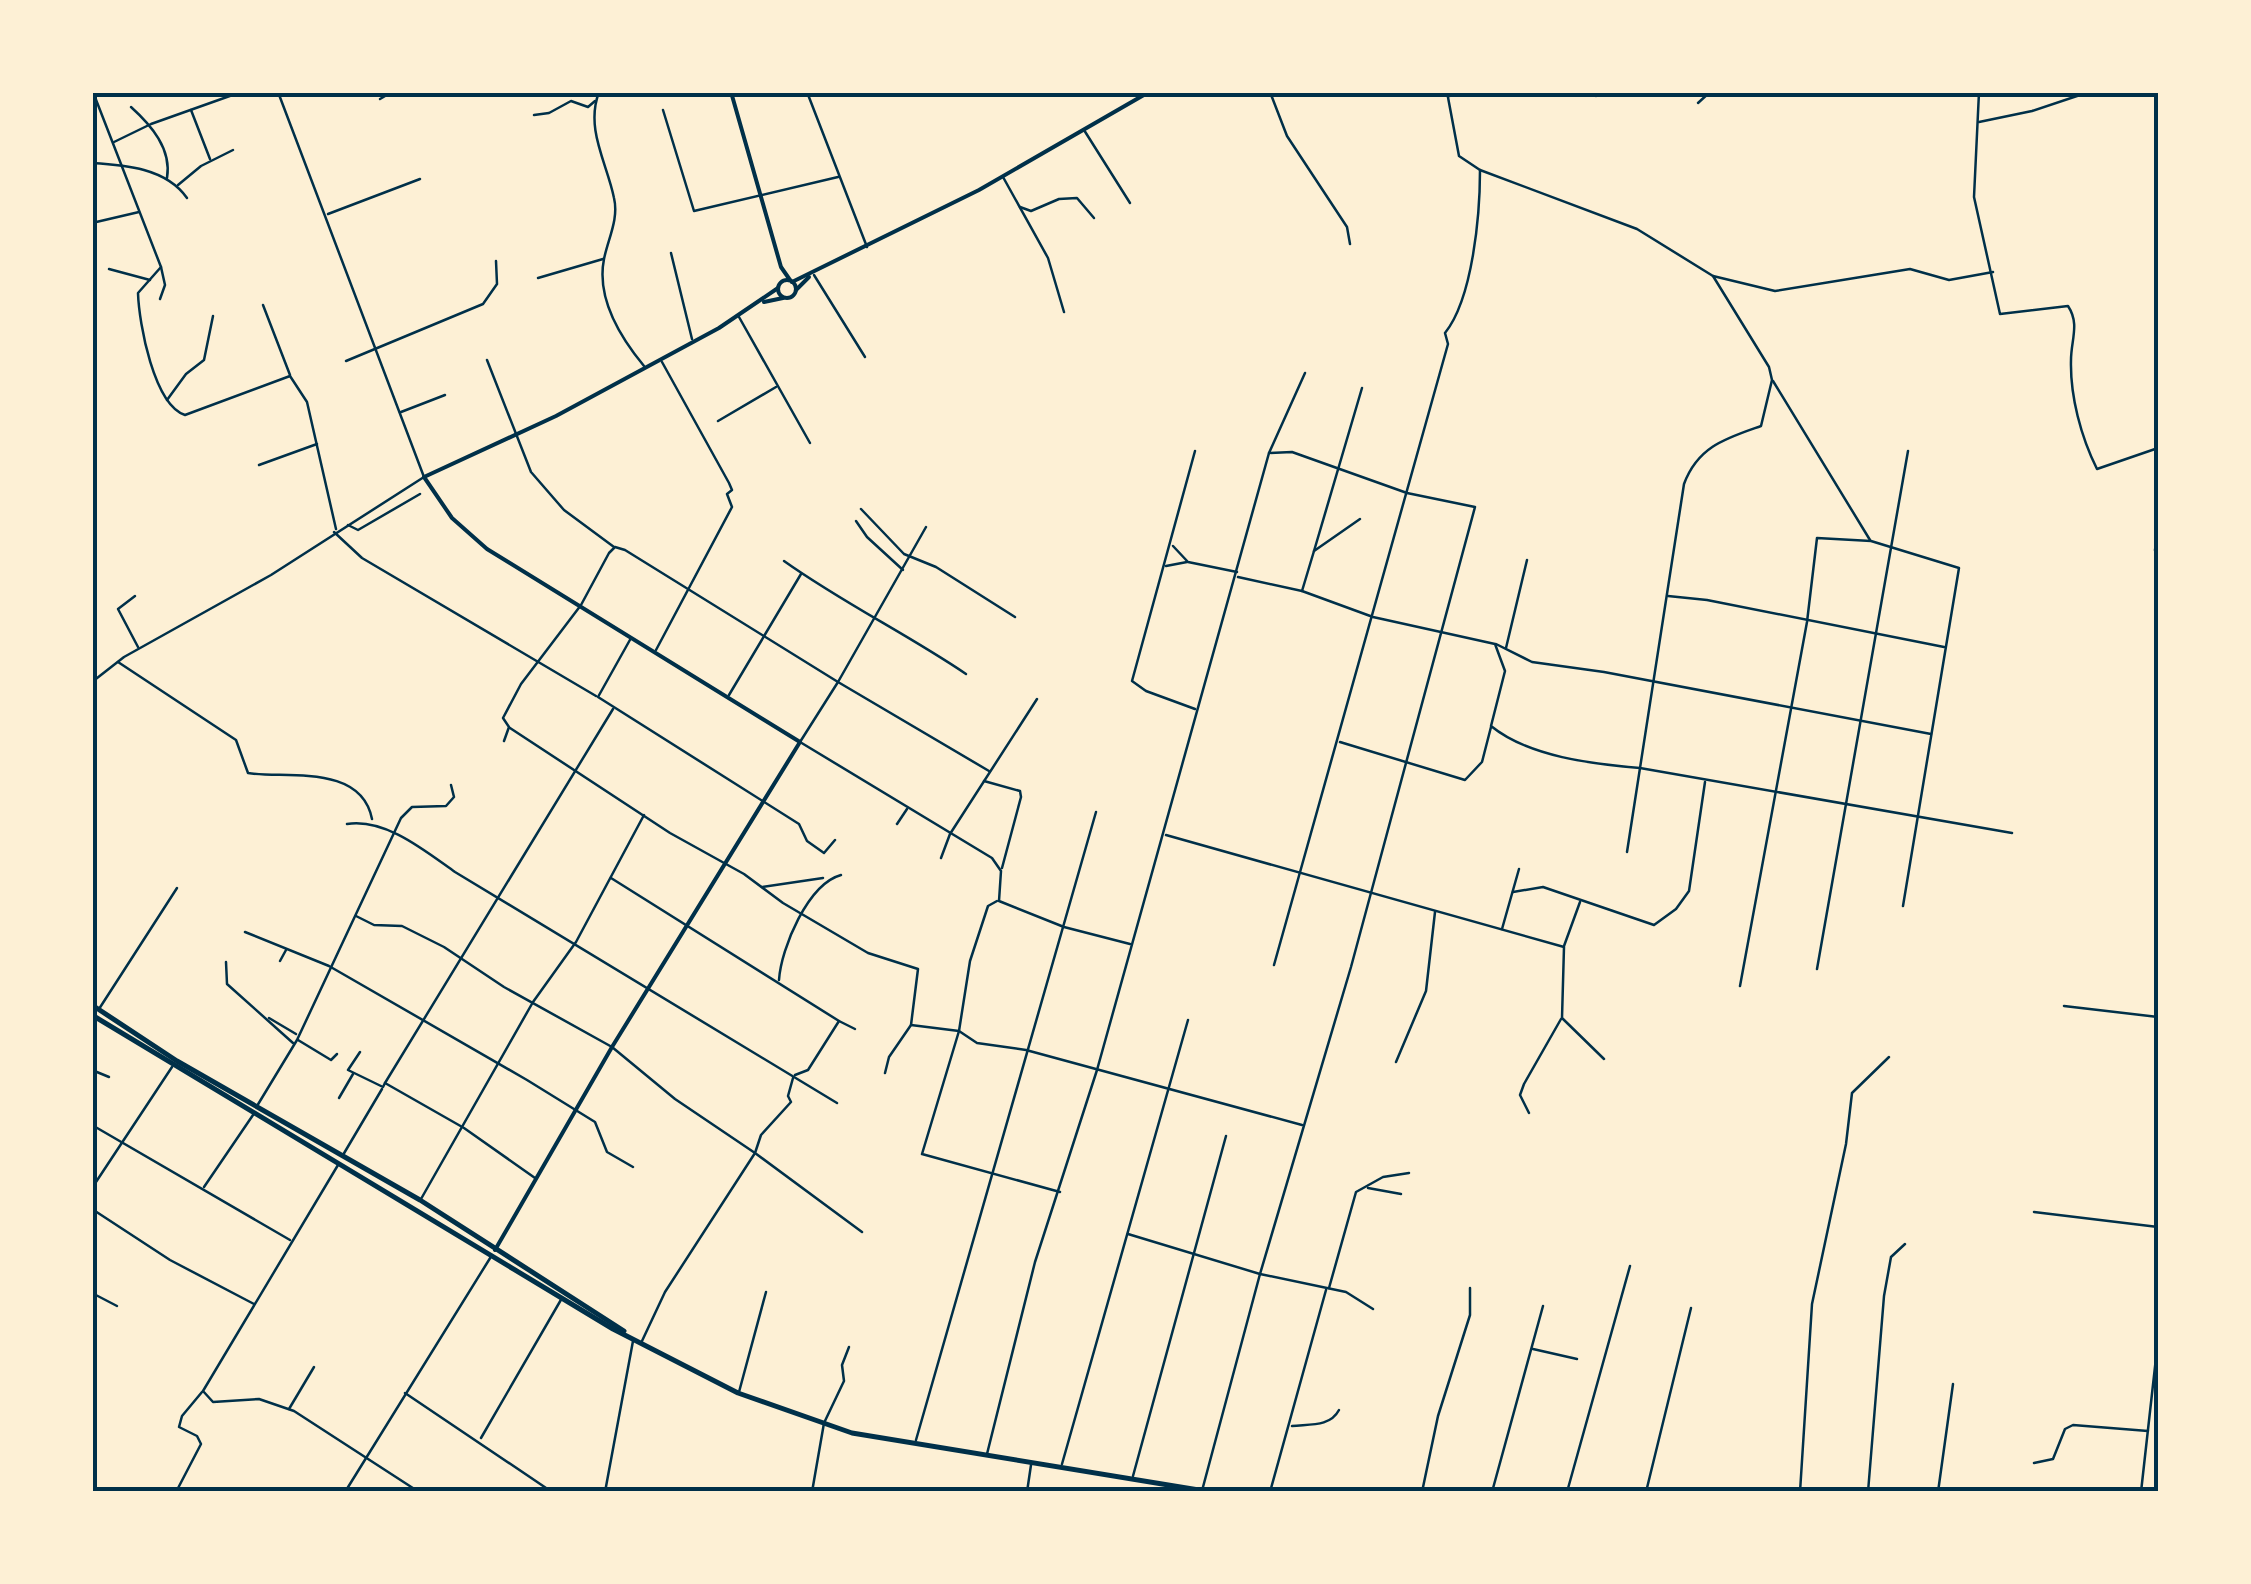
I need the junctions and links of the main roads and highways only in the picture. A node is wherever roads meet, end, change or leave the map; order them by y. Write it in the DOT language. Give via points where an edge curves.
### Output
graph roads {
  1 [pos="96,1007"];
  2 [pos="92,1015"];
  3 [pos="255,1110"];
  4 [pos="340,1160"];
  5 [pos="495,1251"];
  6 [pos="626,1333"];
  7 [pos="1202,1490"];
  8 [pos="1211,1492"];
  1 -- 3 [label="highway"];
  2 -- 3 [label="highway"];
  3 -- 4 [label="highway"];
  4 -- 5 [label="highway"];
  4 -- 5 [label="highway" via="420,1200"];
  5 -- 6 [label="highway"];
  5 -- 6 [label="highway"];
  6 -- 7 [label="highway" via="738,1393 824,1423"];
  7 -- 8 [label="highway"];
}
